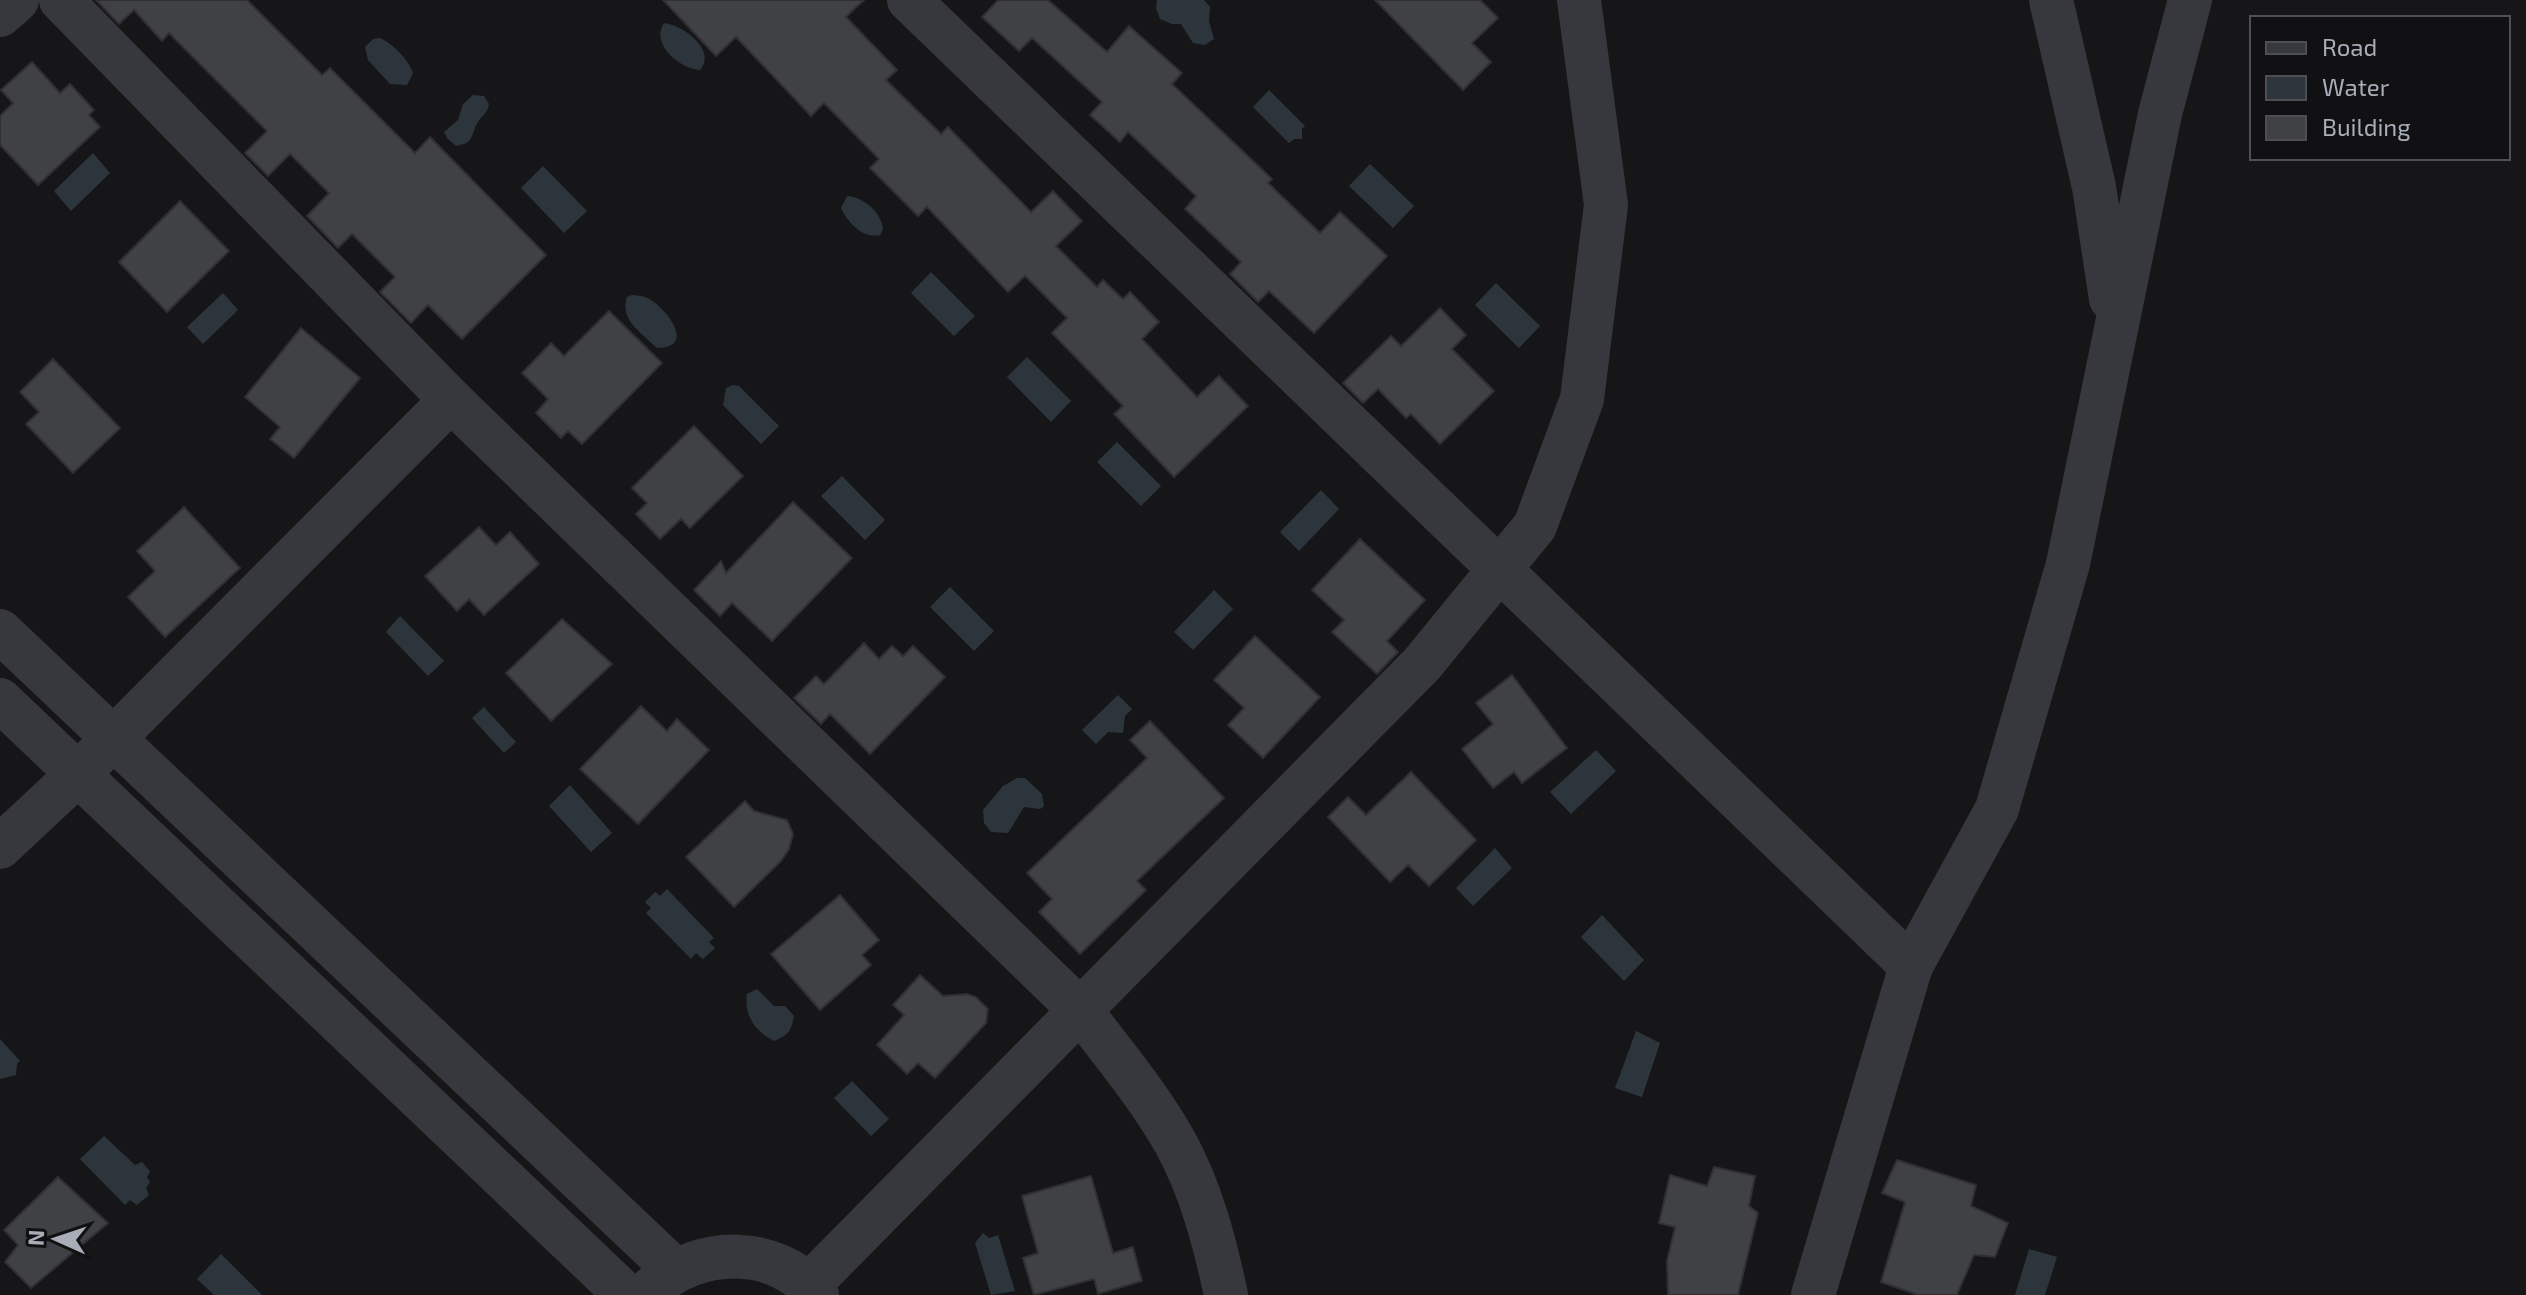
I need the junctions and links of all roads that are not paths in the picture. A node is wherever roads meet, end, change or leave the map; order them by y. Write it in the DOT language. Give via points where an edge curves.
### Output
graph roads {
  1 [pos="17,0"];
  2 [pos="61,0"];
  3 [pos="909,0"];
  4 [pos="1579,0"];
  5 [pos="2051,0"];
  6 [pos="2190,0"];
  7 [pos="0,15"];
  8 [pos="2116,330"];
  9 [pos="451,400"];
  10 [pos="1499,570"];
  11 [pos="0,631"];
  12 [pos="0,700"];
  13 [pos="112,739"];
  14 [pos="78,774"];
  15 [pos="0,847"];
  16 [pos="1911,966"];
  17 [pos="1081,1011"];
  18 [pos="660,1282"];
  19 [pos="813,1290"];
  20 [pos="626,1295"];
  21 [pos="1226,1295"];
  22 [pos="1813,1295"];
  1 -- 7 [label="street"];
  2 -- 9 [label="street"];
  3 -- 10 [label="street"];
  4 -- 10 [label="street" via="1606,205 1582,399 1535,526"];
  5 -- 8 [label="street" via="2094,187"];
  6 -- 8 [label="street" via="2160,114"];
  8 -- 16 [label="street" via="2068,564 1997,809"];
  9 -- 13 [label="street"];
  9 -- 17 [label="street"];
  10 -- 16 [label="street"];
  10 -- 17 [label="street" via="1422,664"];
  11 -- 13 [label="street"];
  12 -- 14 [label="street"];
  13 -- 14 [label="street"];
  13 -- 18 [label="street"];
  14 -- 15 [label="street"];
  14 -- 20 [label="street"];
  16 -- 22 [label="street"];
  17 -- 19 [label="street"];
  17 -- 21 [label="street" via="1176,1143 1212,1230"];
  18 -- 19 [label="street" via="709,1257 745,1256 779,1265"];
}
